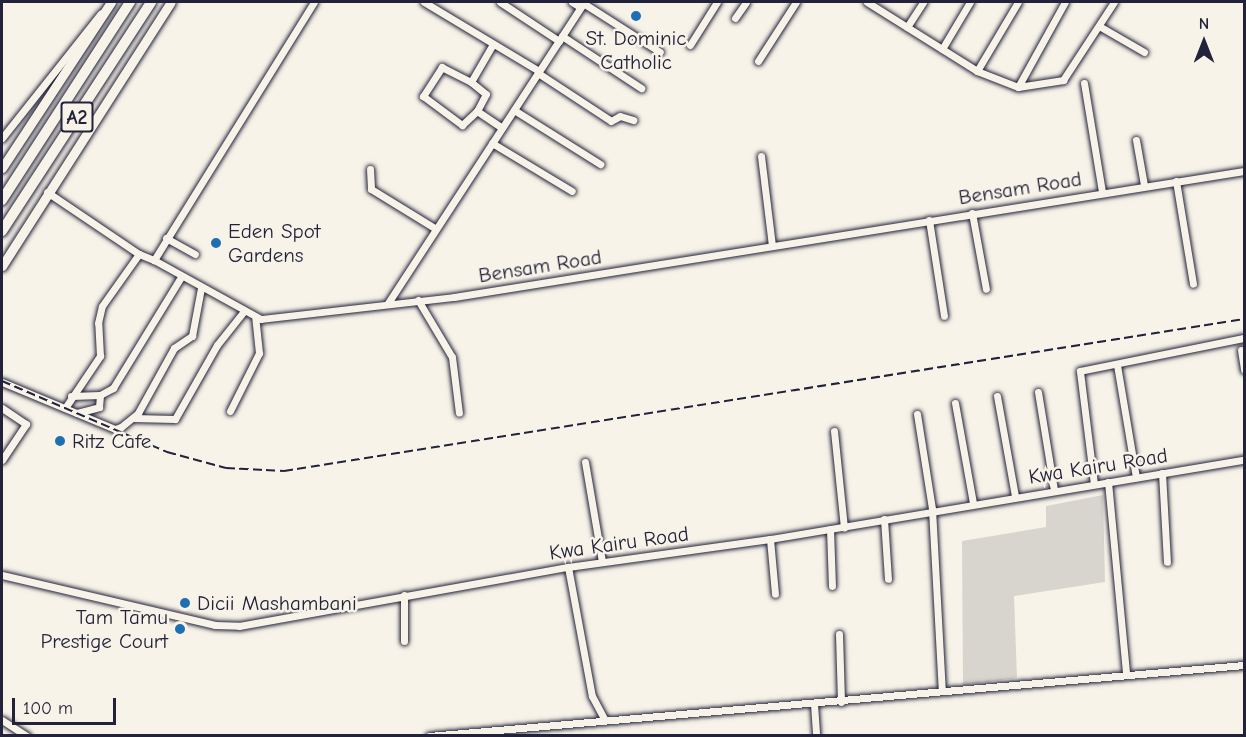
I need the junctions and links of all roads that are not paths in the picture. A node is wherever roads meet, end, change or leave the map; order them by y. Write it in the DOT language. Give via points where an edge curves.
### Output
graph roads {
  1 [pos="130,2"];
  2 [pos="151,2"];
  3 [pos="171,2"];
  4 [pos="314,2"];
  5 [pos="423,2"];
  6 [pos="500,2"];
  7 [pos="572,2"];
  8 [pos="717,2"];
  9 [pos="746,2"];
  10 [pos="796,2"];
  11 [pos="867,2"];
  12 [pos="923,2"];
  13 [pos="970,2"];
  14 [pos="1018,2"];
  15 [pos="1065,2"];
  16 [pos="1114,2"];
  17 [pos="582,4"];
  18 [pos="108,6"];
  19 [pos="735,18"];
  20 [pos="1099,26"];
  21 [pos="907,27"];
  22 [pos="560,39"];
  23 [pos="493,44"];
  24 [pos="690,45"];
  25 [pos="942,49"];
  26 [pos="660,52"];
  27 [pos="1144,52"];
  28 [pos="758,61"];
  29 [pos="977,71"];
  30 [pos="538,72"];
  31 [pos="471,82"];
  32 [pos="1084,83"];
  33 [pos="1018,87"];
  34 [pos="641,88"];
  35 [pos="514,110"];
  36 [pos="477,111"];
  37 [pos="633,120"];
  38 [pos="502,128"];
  39 [pos="2,138"];
  40 [pos="1136,140"];
  41 [pos="492,143"];
  42 [pos="761,156"];
  43 [pos="600,164"];
  44 [pos="2,168"];
  45 [pos="370,169"];
  46 [pos="1245,171"];
  47 [pos="1176,181"];
  48 [pos="1144,185"];
  49 [pos="572,191"];
  50 [pos="47,192"];
  51 [pos="1102,192"];
  52 [pos="2,200"];
  53 [pos="972,213"];
  54 [pos="929,220"];
  55 [pos="436,229"];
  56 [pos="2,231"];
  57 [pos="166,238"];
  58 [pos="772,244"];
  59 [pos="138,254"];
  60 [pos="195,254"];
  61 [pos="154,260"];
  62 [pos="2,266"];
  63 [pos="181,277"];
  64 [pos="1192,284"];
  65 [pos="201,288"];
  66 [pos="986,289"];
  67 [pos="418,300"];
  68 [pos="388,303"];
  69 [pos="244,312"];
  70 [pos="944,316"];
  71 [pos="255,317"];
  72 [pos="1245,338"];
  73 [pos="1241,350"];
  74 [pos="1117,365"];
  75 [pos="1245,370"];
  76 [pos="2,382"];
  77 [pos="1038,392"];
  78 [pos="100,395"];
  79 [pos="71,396"];
  80 [pos="997,396"];
  81 [pos="955,403"];
  82 [pos="2,408"];
  83 [pos="65,408"];
  84 [pos="230,411"];
  85 [pos="77,413"];
  86 [pos="459,413"];
  87 [pos="917,414"];
  88 [pos="133,418"];
  89 [pos="834,431"];
  90 [pos="2,460"];
  91 [pos="1245,460"];
  92 [pos="585,462"];
  93 [pos="1162,473"];
  94 [pos="1136,477"];
  95 [pos="1108,482"];
  96 [pos="1094,484"];
  97 [pos="1054,490"];
  98 [pos="1015,496"];
  99 [pos="973,503"];
  100 [pos="932,509"];
  101 [pos="884,519"];
  102 [pos="844,527"];
  103 [pos="830,529"];
  104 [pos="770,539"];
  105 [pos="602,561"];
  106 [pos="1167,562"];
  107 [pos="567,567"];
  108 [pos="2,575"];
  109 [pos="888,579"];
  110 [pos="832,586"];
  111 [pos="775,594"];
  112 [pos="404,595"];
  113 [pos="839,634"];
  114 [pos="404,641"];
  115 [pos="1245,665"];
  116 [pos="1126,674"];
  117 [pos="942,691"];
  118 [pos="841,702"];
  119 [pos="814,704"];
  120 [pos="604,719"];
  121 [pos="2,720"];
  122 [pos="27,735"];
  123 [pos="429,735"];
  124 [pos="816,735"];
  1 -- 52 [label="highway, A2"];
  2 -- 56 [label="highway, A2"];
  3 -- 50 [label="main road"];
  4 -- 57 [label="street"];
  5 -- 23 [label="street"];
  6 -- 22 [label="street"];
  7 -- 17 [label="street"];
  8 -- 24 [label="street"];
  9 -- 19 [label="street"];
  10 -- 28 [label="street"];
  11 -- 21 [label="street"];
  12 -- 21 [label="street"];
  13 -- 25 [label="street"];
  14 -- 29 [label="street"];
  15 -- 33 [label="street"];
  16 -- 20 [label="street"];
  17 -- 22 [label="street"];
  17 -- 26 [label="street"];
  18 -- 39 [label="street" via="75,42"];
  18 -- 44 [label="main road"];
  20 -- 27 [label="street"];
  20 -- 33 [label="street" via="1063,80"];
  21 -- 25 [label="street"];
  22 -- 30 [label="street"];
  22 -- 34 [label="street"];
  23 -- 30 [label="street"];
  23 -- 31 [label="street"];
  25 -- 29 [label="street"];
  29 -- 33 [label="street"];
  30 -- 35 [label="street"];
  30 -- 37 [label="street" via="611,121 620,116"];
  31 -- 36 [label="street" via="486,94"];
  31 -- 36 [label="street" via="442,68 423,99 462,125"];
  32 -- 51 [label="street"];
  35 -- 38 [label="street"];
  35 -- 43 [label="street"];
  36 -- 38 [label="street"];
  38 -- 41 [label="street"];
  40 -- 48 [label="street"];
  41 -- 49 [label="street"];
  41 -- 55 [label="street"];
  42 -- 58 [label="street"];
  45 -- 55 [label="street" via="371,189"];
  46 -- 47 [label="street, Bensam Road"];
  47 -- 48 [label="street, Bensam Road"];
  47 -- 64 [label="street"];
  48 -- 51 [label="street, Bensam Road"];
  50 -- 59 [label="street, Bensam Road"];
  50 -- 62 [label="main road"];
  51 -- 53 [label="street, Bensam Road"];
  53 -- 54 [label="street, Bensam Road"];
  53 -- 66 [label="street"];
  54 -- 58 [label="street, Bensam Road"];
  54 -- 70 [label="street"];
  55 -- 68 [label="street"];
  57 -- 60 [label="street"];
  57 -- 61 [label="street"];
  58 -- 67 [label="street, Bensam Road"];
  59 -- 61 [label="street, Bensam Road"];
  59 -- 79 [label="street" via="102,306 98,323 100,356"];
  61 -- 63 [label="street, Bensam Road"];
  63 -- 65 [label="street, Bensam Road"];
  63 -- 78 [label="street" via="113,388"];
  65 -- 69 [label="street, Bensam Road"];
  65 -- 88 [label="street" via="191,336 174,348"];
  67 -- 68 [label="street, Bensam Road"];
  67 -- 86 [label="street" via="452,357"];
  68 -- 71 [label="street, Bensam Road" via="267,319"];
  69 -- 71 [label="street, Bensam Road"];
  69 -- 88 [label="street" via="217,345 175,419"];
  71 -- 84 [label="street" via="259,354"];
  72 -- 74 [label="street"];
  73 -- 75 [label="street"];
  74 -- 94 [label="street"];
  74 -- 96 [label="street" via="1079,373"];
  76 -- 83 [label="street"];
  77 -- 97 [label="street"];
  78 -- 79 [label="street"];
  78 -- 85 [label="street" via="99,407"];
  79 -- 83 [label="street"];
  80 -- 98 [label="street"];
  81 -- 99 [label="street"];
  82 -- 90 [label="street" via="26,424"];
  83 -- 85 [label="street"];
  85 -- 88 [label="street" via="115,429"];
  87 -- 100 [label="street"];
  89 -- 102 [label="street"];
  91 -- 93 [label="street, Kwa Kairu Road"];
  92 -- 105 [label="street"];
  93 -- 94 [label="street, Kwa Kairu Road"];
  93 -- 106 [label="street"];
  94 -- 95 [label="street, Kwa Kairu Road"];
  95 -- 96 [label="street, Kwa Kairu Road"];
  95 -- 116 [label="street"];
  96 -- 97 [label="street, Kwa Kairu Road"];
  97 -- 98 [label="street, Kwa Kairu Road"];
  98 -- 99 [label="street, Kwa Kairu Road"];
  99 -- 100 [label="street, Kwa Kairu Road"];
  100 -- 101 [label="street, Kwa Kairu Road"];
  100 -- 117 [label="street"];
  101 -- 102 [label="street, Kwa Kairu Road"];
  101 -- 109 [label="street"];
  102 -- 103 [label="street, Kwa Kairu Road"];
  103 -- 104 [label="street, Kwa Kairu Road"];
  103 -- 110 [label="street"];
  104 -- 105 [label="street, Kwa Kairu Road"];
  104 -- 111 [label="street"];
  105 -- 107 [label="street, Kwa Kairu Road"];
  107 -- 112 [label="street, Kwa Kairu Road"];
  107 -- 120 [label="street" via="592,696"];
  108 -- 112 [label="street, Kwa Kairu Road" via="231,626"];
  112 -- 114 [label="street"];
  113 -- 118 [label="street"];
  115 -- 116 [label="street"];
  116 -- 117 [label="street"];
  117 -- 118 [label="street"];
  118 -- 119 [label="street"];
  119 -- 120 [label="street"];
  119 -- 124 [label="street"];
  120 -- 123 [label="street"];
  121 -- 122 [label="street"];
}
